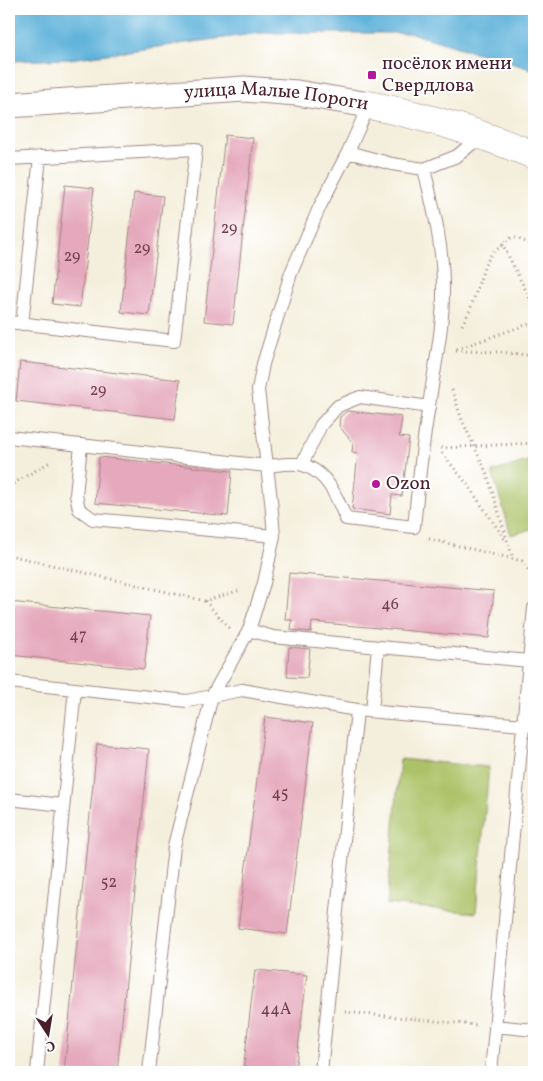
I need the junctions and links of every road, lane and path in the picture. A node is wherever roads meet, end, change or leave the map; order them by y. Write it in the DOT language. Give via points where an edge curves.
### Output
graph roads {
  1 [pos="369,104"];
  2 [pos="9,105"];
  3 [pos="482,134"];
  4 [pos="348,152"];
  5 [pos="534,155"];
  6 [pos="40,157"];
  7 [pos="9,159"];
  8 [pos="424,169"];
  9 [pos="534,245"];
  10 [pos="503,246"];
  11 [pos="534,307"];
  12 [pos="9,322"];
  13 [pos="534,322"];
  14 [pos="22,324"];
  15 [pos="439,347"];
  16 [pos="534,356"];
  17 [pos="428,407"];
  18 [pos="9,437"];
  19 [pos="534,443"];
  20 [pos="81,445"];
  21 [pos="476,447"];
  22 [pos="302,464"];
  23 [pos="267,466"];
  24 [pos="9,486"];
  25 [pos="414,527"];
  26 [pos="274,536"];
  27 [pos="508,544"];
  28 [pos="9,556"];
  29 [pos="513,559"];
  30 [pos="534,578"];
  31 [pos="264,583"];
  32 [pos="204,601"];
  33 [pos="534,608"];
  34 [pos="249,630"];
  35 [pos="242,642"];
  36 [pos="378,647"];
  37 [pos="529,661"];
  38 [pos="9,682"];
  39 [pos="75,689"];
  40 [pos="212,696"];
  41 [pos="357,710"];
  42 [pos="372,712"];
  43 [pos="529,725"];
  44 [pos="9,799"];
  45 [pos="63,805"];
  46 [pos="327,1010"];
  47 [pos="495,1026"];
  48 [pos="534,1030"];
  49 [pos="37,1072"];
  50 [pos="149,1072"];
  51 [pos="321,1072"];
  52 [pos="491,1072"];
  1 -- 2 [label="street, улица Малые Пороги" via="244,89"];
  1 -- 3 [label="street, улица Малые Пороги"];
  1 -- 4 [label="lane"];
  3 -- 5 [label="street, улица Малые Пороги"];
  3 -- 8 [label="lane" via="457,156"];
  4 -- 8 [label="lane"];
  4 -- 23 [label="lane" via="290,273 263,364 258,390"];
  6 -- 7 [label="lane"];
  6 -- 14 [label="lane"];
  6 -- 14 [label="lane" via="196,149 174,341"];
  8 -- 15 [label="lane" via="440,251 443,293"];
  9 -- 10 [label="path" via="513,237"];
  10 -- 11 [label="path"];
  10 -- 15 [label="path" via="493,252 484,265 470,310 460,329"];
  12 -- 14 [label="lane"];
  13 -- 16 [label="path" via="451,351"];
  15 -- 17 [label="lane"];
  15 -- 21 [label="path" via="443,351 462,420"];
  17 -- 22 [label="lane" via="360,397 338,406 321,425"];
  17 -- 25 [label="lane"];
  18 -- 20 [label="lane"];
  19 -- 21 [label="path"];
  20 -- 23 [label="lane"];
  20 -- 24 [label="path"];
  20 -- 26 [label="lane" via="76,495 78,509 93,520"];
  21 -- 27 [label="path"];
  21 -- 27 [label="path" via="438,448"];
  22 -- 23 [label="lane"];
  22 -- 25 [label="lane" via="322,475 336,495 346,519"];
  23 -- 26 [label="lane"];
  25 -- 29 [label="path" via="423,538"];
  26 -- 31 [label="lane"];
  27 -- 29 [label="path"];
  28 -- 32 [label="path"];
  29 -- 30 [label="path" via="522,561"];
  31 -- 32 [label="path"];
  31 -- 34 [label="lane"];
  32 -- 35 [label="path"];
  33 -- 37 [label="lane"];
  34 -- 35 [label="lane"];
  34 -- 36 [label="lane" via="273,637"];
  35 -- 40 [label="lane"];
  36 -- 37 [label="lane"];
  36 -- 42 [label="lane"];
  37 -- 43 [label="lane"];
  38 -- 39 [label="lane"];
  39 -- 40 [label="lane" via="187,700"];
  39 -- 45 [label="lane"];
  40 -- 41 [label="lane" via="242,690"];
  40 -- 50 [label="lane" via="174,846"];
  41 -- 42 [label="lane"];
  41 -- 46 [label="lane"];
  42 -- 43 [label="lane"];
  43 -- 47 [label="lane"];
  44 -- 45 [label="lane"];
  45 -- 49 [label="lane"];
  46 -- 47 [label="path"];
  46 -- 51 [label="lane"];
  47 -- 48 [label="lane"];
  47 -- 52 [label="lane"];
}
